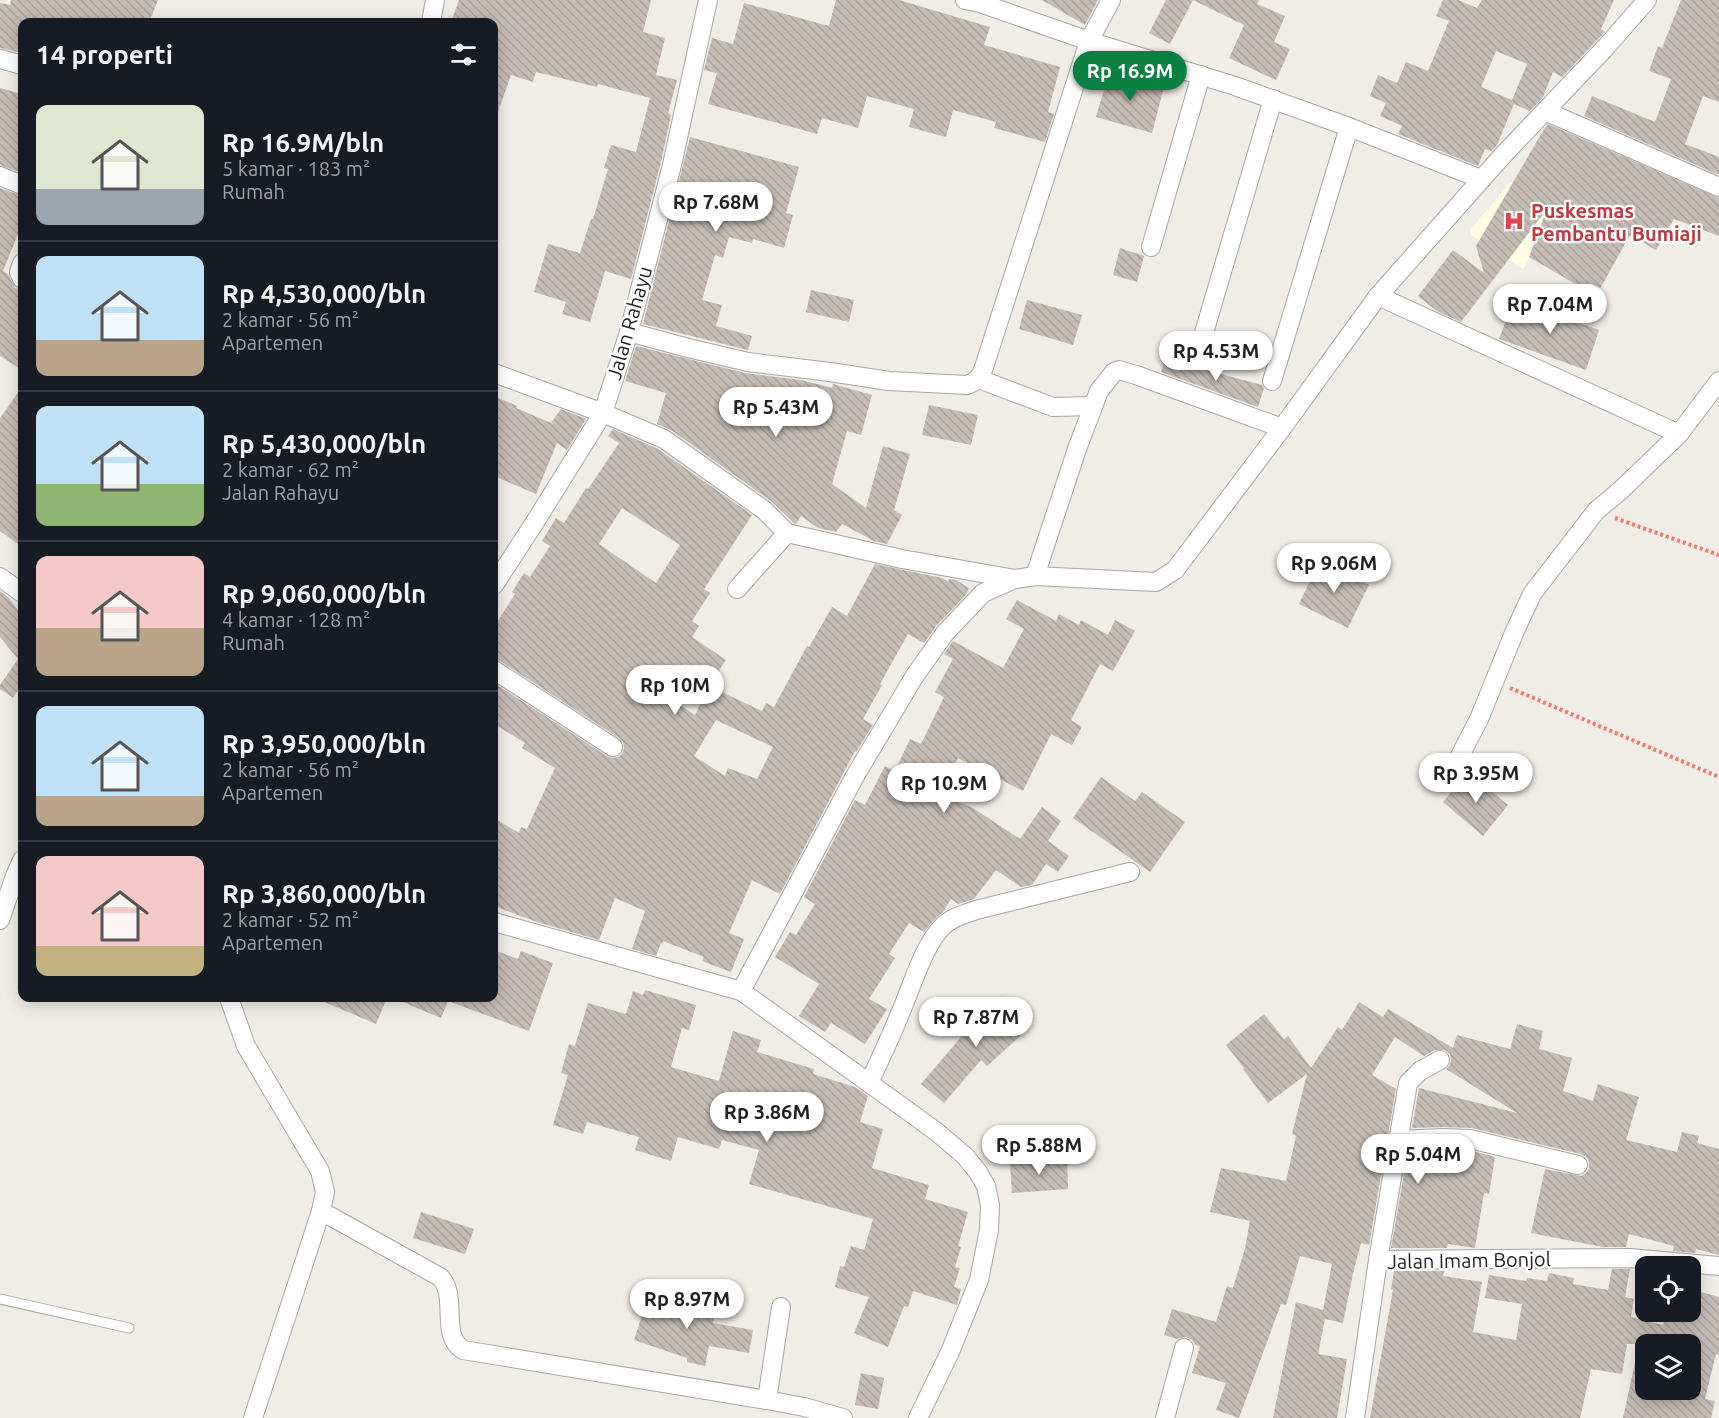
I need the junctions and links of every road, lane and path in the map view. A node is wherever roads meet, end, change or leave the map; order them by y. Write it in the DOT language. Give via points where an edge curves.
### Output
graph roads {
  1 [pos="435,0"];
  2 [pos="708,0"];
  3 [pos="965,0"];
  4 [pos="1111,0"];
  5 [pos="1647,0"];
  6 [pos="432,18"];
  7 [pos="1089,41"];
  8 [pos="0,59"];
  9 [pos="18,64"];
  10 [pos="1201,75"];
  11 [pos="1273,99"];
  12 [pos="1545,111"];
  13 [pos="1349,127"];
  14 [pos="0,176"];
  15 [pos="1481,179"];
  16 [pos="18,183"];
  17 [pos="1719,187"];
  18 [pos="1151,247"];
  19 [pos="1378,296"];
  20 [pos="629,332"];
  21 [pos="1198,353"];
  22 [pos="498,374"];
  23 [pos="979,379"];
  24 [pos="1272,381"];
  25 [pos="1719,381"];
  26 [pos="1092,406"];
  27 [pos="603,413"];
  28 [pos="1282,428"];
  29 [pos="1679,434"];
  30 [pos="1596,511"];
  31 [pos="787,533"];
  32 [pos="1719,555"];
  33 [pos="1035,576"];
  34 [pos="0,577"];
  35 [pos="498,579"];
  36 [pos="1015,579"];
  37 [pos="737,589"];
  38 [pos="18,590"];
  39 [pos="498,673"];
  40 [pos="1495,681"];
  41 [pos="613,747"];
  42 [pos="1452,771"];
  43 [pos="1719,777"];
  44 [pos="13,869"];
  45 [pos="1131,872"];
  46 [pos="0,920"];
  47 [pos="498,923"];
  48 [pos="741,992"];
  49 [pos="230,1002"];
  50 [pos="1440,1060"];
  51 [pos="869,1083"];
  52 [pos="1398,1140"];
  53 [pos="1578,1165"];
  54 [pos="321,1211"];
  55 [pos="1377,1260"];
  56 [pos="1719,1266"];
  57 [pos="0,1299"];
  58 [pos="781,1307"];
  59 [pos="129,1328"];
  60 [pos="1184,1348"];
  61 [pos="766,1400"];
  62 [pos="253,1418"];
  63 [pos="843,1418"];
  64 [pos="918,1418"];
  65 [pos="1165,1418"];
  66 [pos="1355,1418"];
  1 -- 6 [label="street"];
  2 -- 20 [label="street, Jalan Rahayu" via="672,165"];
  3 -- 7 [label="street"];
  4 -- 7 [label="street"];
  5 -- 12 [label="street"];
  7 -- 10 [label="street"];
  7 -- 23 [label="street"];
  8 -- 9 [label="street"];
  10 -- 11 [label="street"];
  10 -- 18 [label="street"];
  11 -- 13 [label="street"];
  11 -- 21 [label="street"];
  12 -- 15 [label="street"];
  12 -- 17 [label="street"];
  13 -- 15 [label="street"];
  13 -- 24 [label="street"];
  14 -- 16 [label="street"];
  15 -- 19 [label="street"];
  19 -- 28 [label="street"];
  19 -- 29 [label="street"];
  20 -- 23 [label="street" via="748,362 889,381 967,385"];
  20 -- 27 [label="street, Jalan Rahayu"];
  22 -- 27 [label="street"];
  23 -- 26 [label="street" via="1053,407"];
  25 -- 29 [label="street"];
  26 -- 28 [label="street" via="1104,382 1119,370"];
  26 -- 33 [label="street"];
  27 -- 31 [label="street" via="664,439 764,510"];
  27 -- 35 [label="street, Jalan Rahayu"];
  28 -- 33 [label="street" via="1167,576 1156,582"];
  29 -- 30 [label="street"];
  30 -- 32 [label="path"];
  30 -- 40 [label="street" via="1532,594"];
  31 -- 36 [label="street"];
  31 -- 37 [label="street"];
  33 -- 36 [label="street"];
  34 -- 38 [label="street"];
  36 -- 48 [label="street" via="983,593 945,633 914,677 855,776"];
  39 -- 41 [label="street"];
  40 -- 42 [label="street"];
  40 -- 43 [label="path"];
  44 -- 46 [label="street"];
  45 -- 51 [label="street" via="976,910 943,926 921,961"];
  47 -- 48 [label="street"];
  48 -- 51 [label="street"];
  49 -- 54 [label="street" via="246,1046 320,1171 325,1192"];
  50 -- 52 [label="street" via="1408,1083"];
  51 -- 64 [label="street" via="965,1156 986,1186 990,1205 990,1230 979,1280"];
  52 -- 53 [label="street" via="1470,1139"];
  52 -- 55 [label="street"];
  54 -- 61 [label="street" via="440,1277 447,1289 454,1342 464,1350"];
  54 -- 62 [label="street"];
  55 -- 56 [label="street, Jalan Imam Bonjol" via="1630,1257"];
  55 -- 66 [label="street, Jalan Imam Bonjol"];
  57 -- 59 [label="lane"];
  58 -- 61 [label="street"];
  60 -- 65 [label="street"];
  61 -- 63 [label="street"];
}
